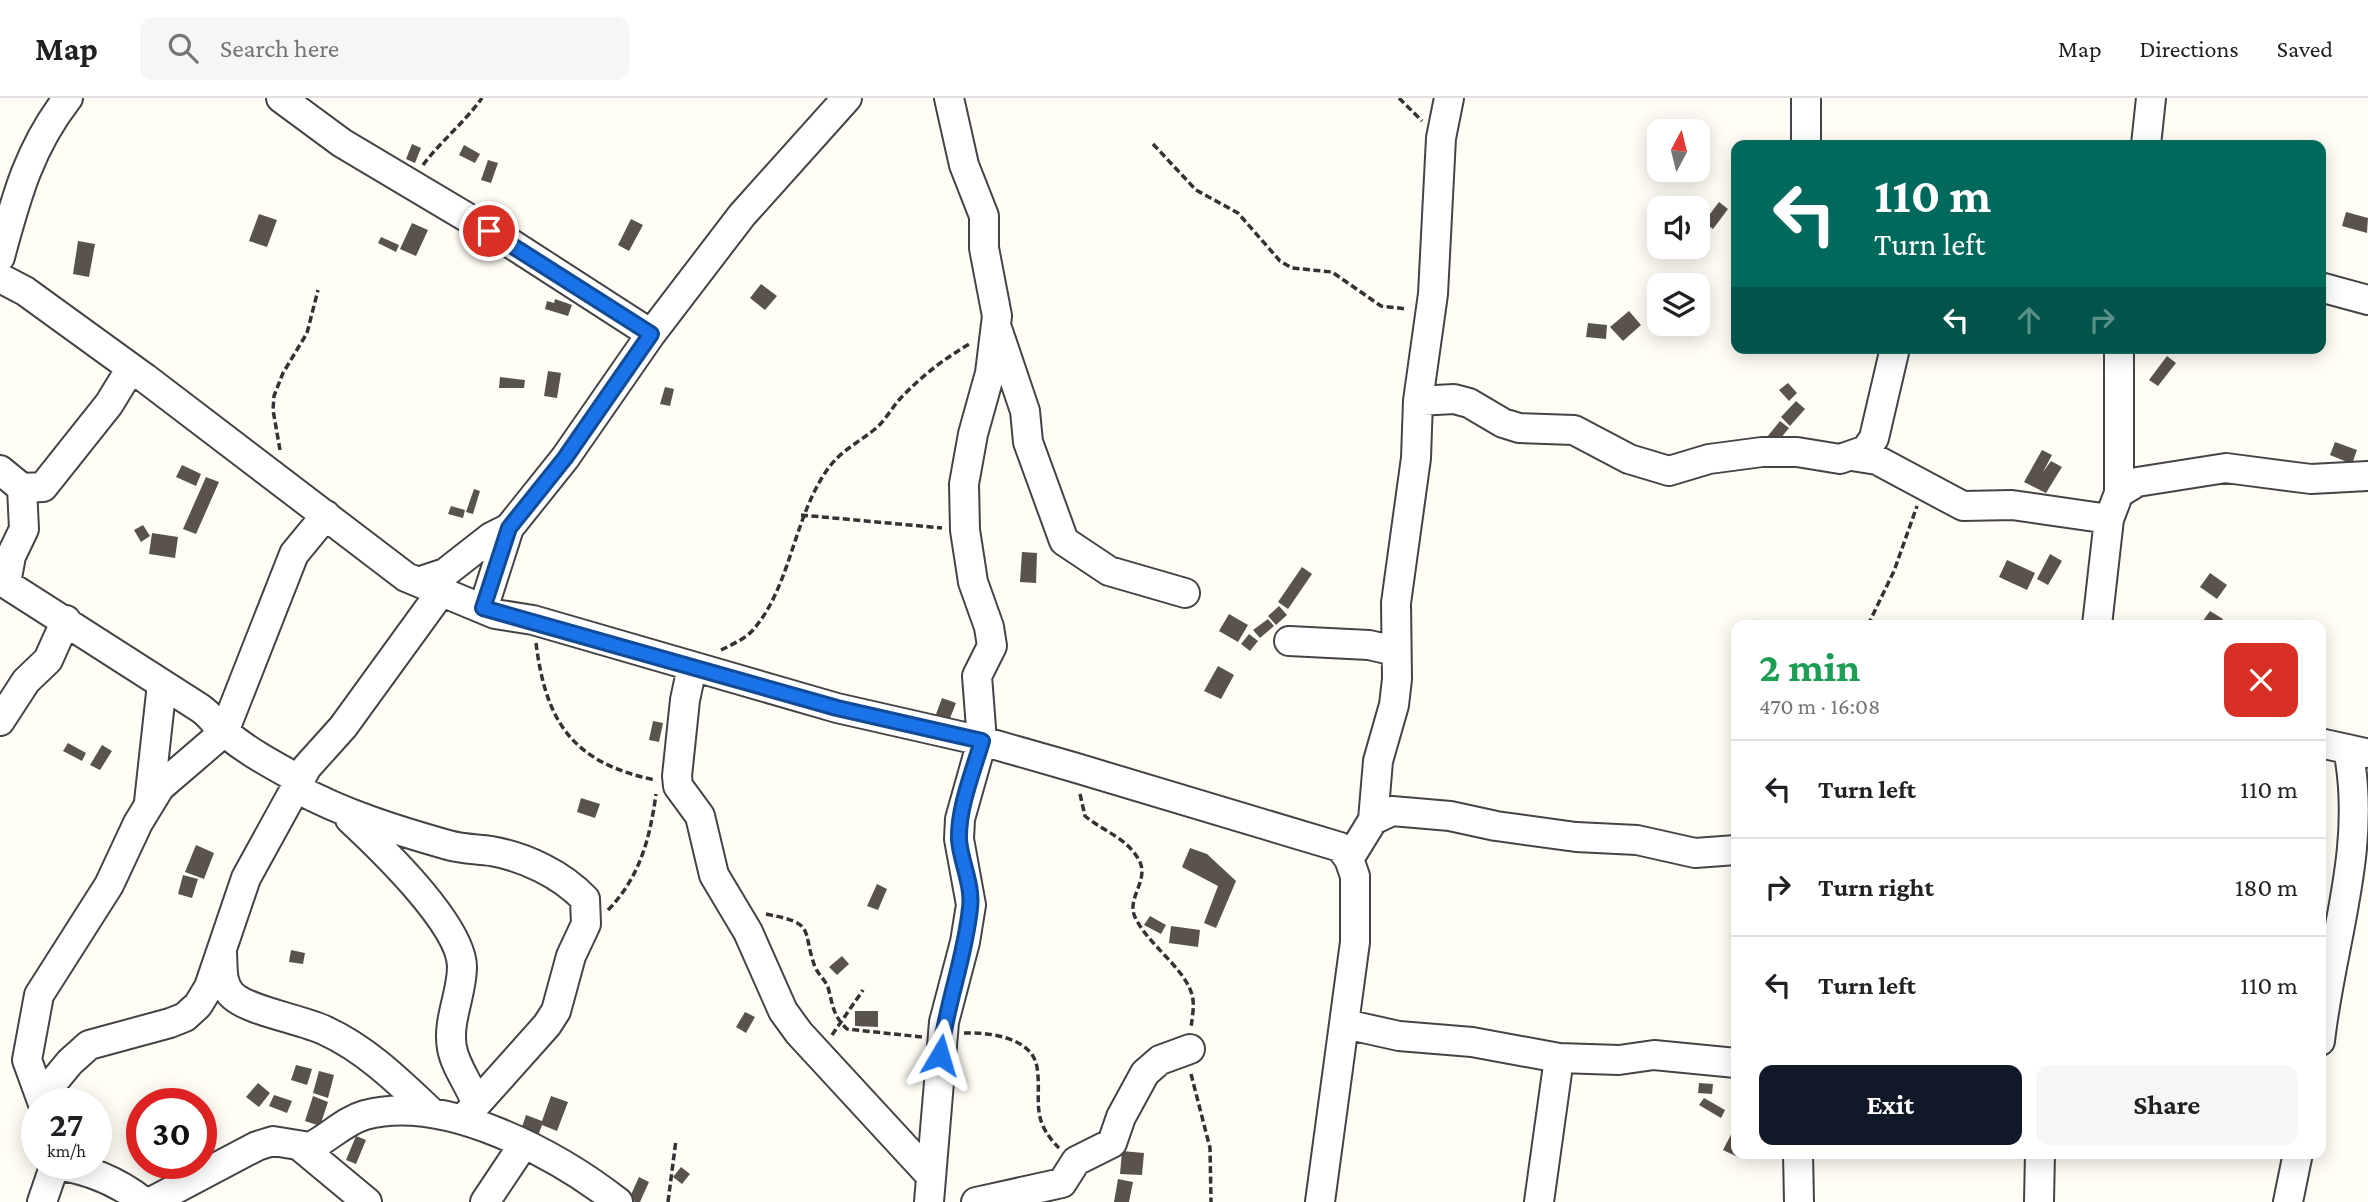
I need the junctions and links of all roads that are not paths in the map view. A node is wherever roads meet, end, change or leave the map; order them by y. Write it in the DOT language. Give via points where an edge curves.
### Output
graph roads {
  1 [pos="281,98"];
  2 [pos="847,98"];
  3 [pos="949,98"];
  4 [pos="1449,98"];
  5 [pos="1806,98"];
  6 [pos="2151,98"];
  7 [pos="58,105"];
  8 [pos="1806,140"];
  9 [pos="2147,140"];
  10 [pos="0,257"];
  11 [pos="0,278"];
  12 [pos="2326,289"];
  13 [pos="2368,300"];
  14 [pos="997,328"];
  15 [pos="651,334"];
  16 [pos="1894,354"];
  17 [pos="2119,354"];
  18 [pos="131,368"];
  19 [pos="1418,401"];
  20 [pos="1852,456"];
  21 [pos="0,470"];
  22 [pos="2368,476"];
  23 [pos="22,488"];
  24 [pos="2114,506"];
  25 [pos="326,514"];
  26 [pos="509,528"];
  27 [pos="3,582"];
  28 [pos="429,587"];
  29 [pos="1185,593"];
  30 [pos="483,608"];
  31 [pos="66,620"];
  32 [pos="2098,620"];
  33 [pos="1290,641"];
  34 [pos="1395,651"];
  35 [pos="692,667"];
  36 [pos="162,684"];
  37 [pos="0,721"];
  38 [pos="224,732"];
  39 [pos="982,741"];
  40 [pos="2326,744"];
  41 [pos="2358,751"];
  42 [pos="298,784"];
  43 [pos="149,802"];
  44 [pos="343,812"];
  45 [pos="1373,820"];
  46 [pos="1731,850"];
  47 [pos="1349,859"];
  48 [pos="222,945"];
  49 [pos="2326,999"];
  50 [pos="1345,1024"];
  51 [pos="1190,1049"];
  52 [pos="1559,1058"];
  53 [pos="1731,1063"];
  54 [pos="37,1088"];
  55 [pos="51,1088"];
  56 [pos="470,1110"];
  57 [pos="432,1113"];
  58 [pos="523,1145"];
  59 [pos="302,1147"];
  60 [pos="1798,1159"];
  61 [pos="2040,1159"];
  62 [pos="2297,1159"];
  63 [pos="50,1179"];
  64 [pos="108,1179"];
  65 [pos="1073,1180"];
  66 [pos="930,1188"];
  67 [pos="42,1202"];
  68 [pos="144,1202"];
  69 [pos="151,1202"];
  70 [pos="367,1202"];
  71 [pos="485,1202"];
  72 [pos="618,1202"];
  73 [pos="976,1202"];
  74 [pos="1320,1202"];
  75 [pos="1539,1202"];
  76 [pos="1798,1202"];
  77 [pos="2039,1202"];
  78 [pos="2287,1202"];
  1 -- 15 [label="street" via="342,143"];
  2 -- 15 [label="street" via="742,215"];
  3 -- 14 [label="street" via="964,165 984,216 984,248"];
  4 -- 19 [label="street" via="1441,138 1430,311"];
  5 -- 8 [label="street"];
  6 -- 9 [label="street"];
  7 -- 10 [label="street" via="21,179"];
  11 -- 18 [label="street"];
  12 -- 13 [label="street"];
  14 -- 29 [label="street" via="1026,411 1028,442 1064,541 1109,571"];
  14 -- 39 [label="street" via="964,484 973,582 992,638 977,676"];
  15 -- 26 [label="street" via="565,458"];
  16 -- 20 [label="street" via="1874,438 1866,450"];
  17 -- 24 [label="street"];
  18 -- 23 [label="street" via="109,404 43,487"];
  18 -- 25 [label="street"];
  19 -- 20 [label="street" via="1437,398 1469,403 1518,428 1574,430 1629,459 1669,471 1709,459 1762,452 1840,459"];
  19 -- 34 [label="street"];
  20 -- 24 [label="street" via="1877,460 1963,506"];
  21 -- 23 [label="street"];
  22 -- 24 [label="street" via="2311,479 2226,468 2137,482"];
  23 -- 27 [label="street" via="23,529"];
  24 -- 32 [label="street"];
  25 -- 28 [label="street" via="405,577"];
  25 -- 38 [label="street" via="295,554"];
  26 -- 28 [label="street"];
  26 -- 30 [label="street"];
  27 -- 31 [label="street"];
  28 -- 30 [label="street"];
  28 -- 42 [label="street" via="372,690"];
  30 -- 35 [label="street"];
  31 -- 36 [label="street"];
  31 -- 37 [label="street" via="48,660 26,681"];
  33 -- 34 [label="street" via="1369,645"];
  34 -- 45 [label="street" via="1394,705 1378,761"];
  35 -- 39 [label="street" via="837,708"];
  35 -- 66 [label="street" via="678,786 701,816 714,875 783,1011"];
  36 -- 38 [label="street" via="212,716"];
  36 -- 43 [label="street"];
  38 -- 42 [label="street"];
  38 -- 43 [label="street"];
  39 -- 47 [label="street" via="1339,847"];
  39 -- 66 [label="street" via="960,829 971,905 942,1036"];
  40 -- 41 [label="street"];
  41 -- 49 [label="street" via="2357,857"];
  42 -- 44 [label="street"];
  42 -- 48 [label="street" via="246,878"];
  43 -- 54 [label="street" via="109,885 39,995 27,1060"];
  44 -- 56 [label="street" via="432,906 454,941 462,968 452,1049"];
  44 -- 56 [label="street" via="452,846 519,857 585,900 586,924 571,956 556,1011"];
  45 -- 46 [label="street" via="1392,811 1576,837 1637,840 1695,853"];
  45 -- 47 [label="street"];
  47 -- 50 [label="street" via="1357,903"];
  48 -- 55 [label="street" via="209,988 185,1017 89,1045"];
  48 -- 57 [label="street" via="225,985 232,996 352,1044"];
  50 -- 52 [label="street"];
  50 -- 74 [label="street"];
  51 -- 65 [label="street" via="1152,1065 1129,1101 1112,1143"];
  52 -- 53 [label="street" via="1619,1060 1654,1055"];
  52 -- 75 [label="street"];
  56 -- 57 [label="street"];
  56 -- 58 [label="street"];
  57 -- 59 [label="street" via="362,1116 317,1144"];
  58 -- 71 [label="street"];
  58 -- 72 [label="street"];
  59 -- 69 [label="street" via="273,1141 257,1146"];
  59 -- 70 [label="street"];
  60 -- 76 [label="street"];
  61 -- 77 [label="street"];
  62 -- 78 [label="street"];
  63 -- 67 [label="street"];
  64 -- 68 [label="street"];
  65 -- 73 [label="street"];
}
